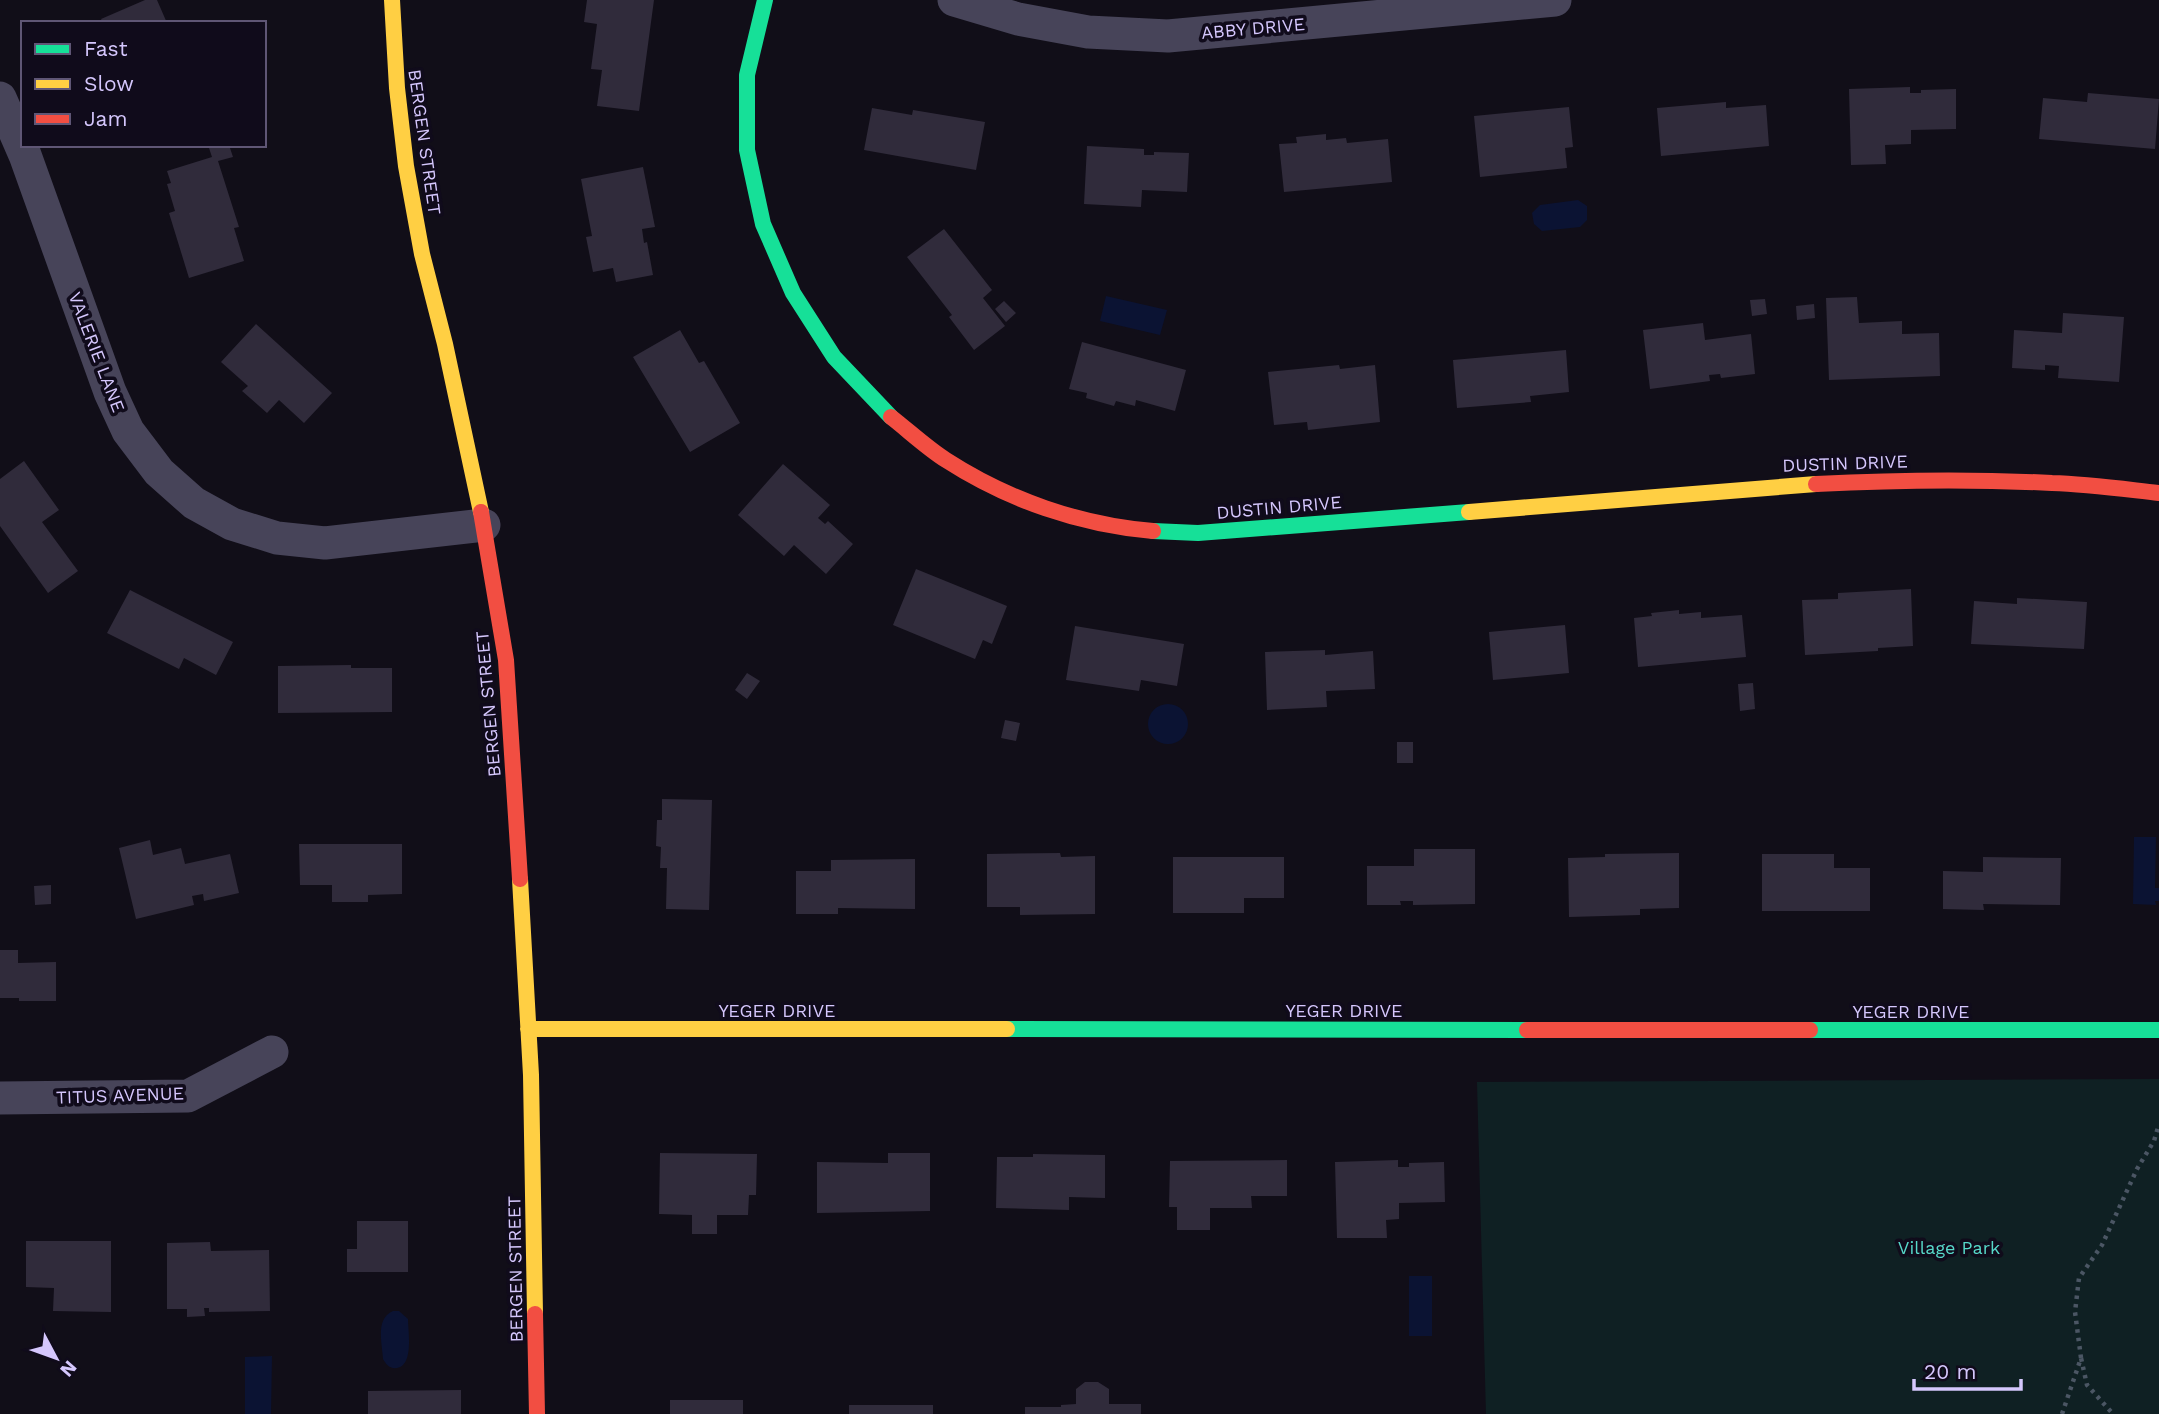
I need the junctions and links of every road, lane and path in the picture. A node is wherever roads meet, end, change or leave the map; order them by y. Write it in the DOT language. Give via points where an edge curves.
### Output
graph roads {
  1 [pos="392,0"];
  2 [pos="765,0"];
  3 [pos="954,0"];
  4 [pos="1555,0"];
  5 [pos="0,98"];
  6 [pos="21,144"];
  7 [pos="22,147"];
  8 [pos="2159,493"];
  9 [pos="484,525"];
  10 [pos="528,1029"];
  11 [pos="2159,1031"];
  12 [pos="272,1052"];
  13 [pos="0,1098"];
  14 [pos="2159,1124"];
  15 [pos="2081,1358"];
  16 [pos="537,1414"];
  17 [pos="2062,1414"];
  18 [pos="2113,1414"];
  1 -- 9 [label="street, BERGEN STREET" via="406,166"];
  2 -- 8 [label="street, DUSTIN DRIVE" via="749,68 750,173 762,225 813,328 852,379 897,424 948,461 1012,495 1072,517 1135,530 1198,533 1762,486 1900,479 2038,482"];
  3 -- 4 [label="street, ABBY DRIVE" via="1018,19 1088,32 1168,36"];
  5 -- 6 [label="street, VALERIE LANE"];
  7 -- 9 [label="street, VALERIE LANE" via="110,392 128,430 159,472 194,503 232,524 277,538 325,543"];
  9 -- 10 [label="street, BERGEN STREET" via="506,660"];
  10 -- 11 [label="street, YEGER DRIVE"];
  10 -- 16 [label="street, BERGEN STREET"];
  12 -- 13 [label="street, TITUS AVENUE" via="188,1096"];
  14 -- 15 [label="path" via="2102,1245 2079,1278 2075,1312"];
  15 -- 17 [label="path"];
  15 -- 18 [label="path" via="2087,1385"];
}
